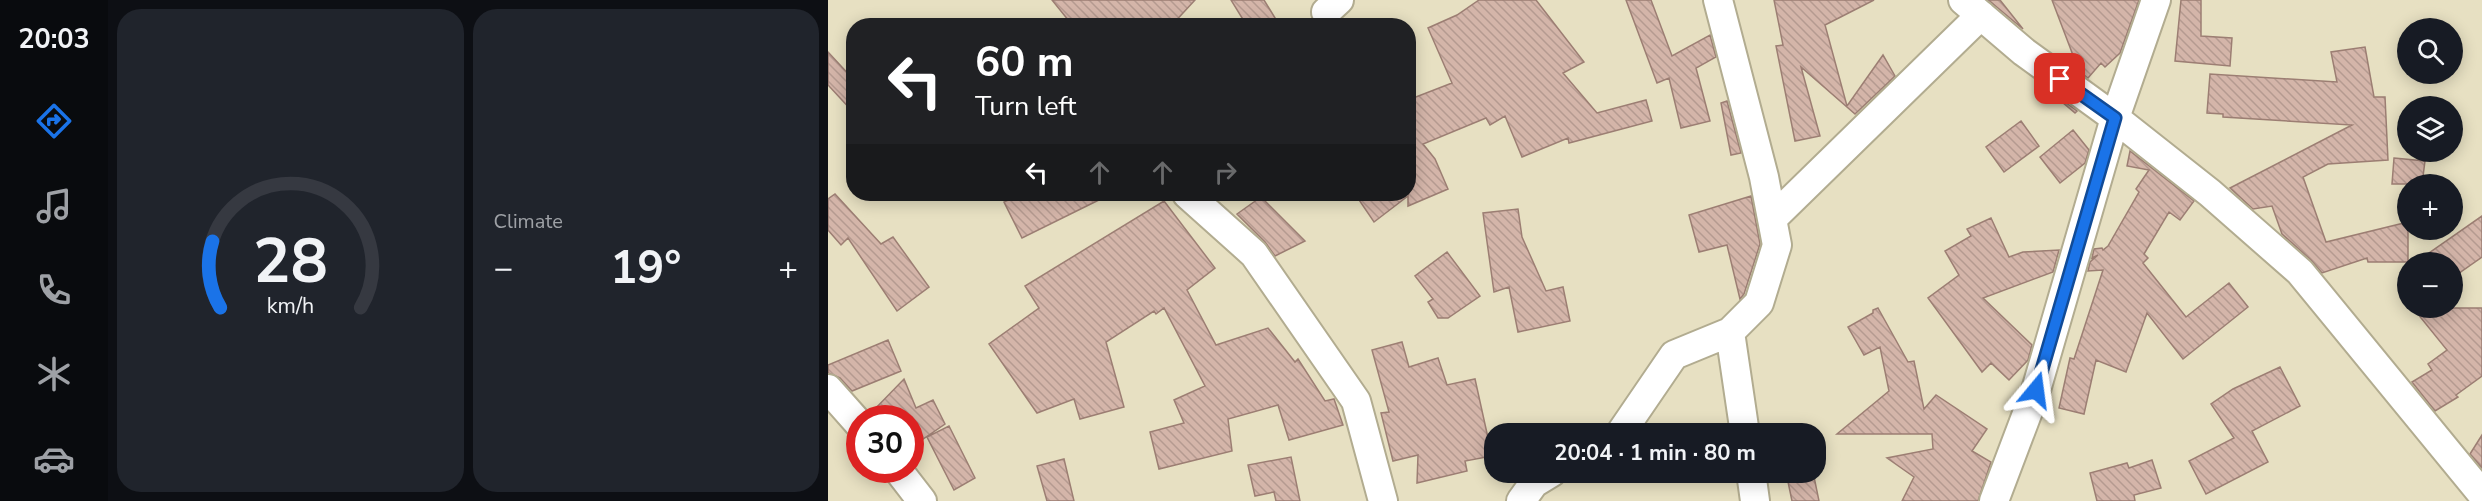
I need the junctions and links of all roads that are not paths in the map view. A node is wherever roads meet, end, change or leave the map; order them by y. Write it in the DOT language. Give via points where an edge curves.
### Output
graph roads {
  1 [pos="1718,0"];
  2 [pos="2156,0"];
  3 [pos="1972,8"];
  4 [pos="2115,118"];
  5 [pos="1195,201"];
  6 [pos="1772,219"];
  7 [pos="1730,332"];
  8 [pos="828,389"];
  9 [pos="846,409"];
  10 [pos="1628,423"];
  11 [pos="1743,423"];
  12 [pos="908,483"];
  13 [pos="1534,483"];
  14 [pos="1753,483"];
  15 [pos="2482,494"];
  16 [pos="922,501"];
  17 [pos="1383,501"];
  18 [pos="1521,501"];
  19 [pos="1755,501"];
  20 [pos="1994,501"];
  1 -- 6 [label="street"];
  2 -- 4 [label="street"];
  3 -- 4 [label="street" via="2024,52"];
  3 -- 6 [label="street"];
  4 -- 15 [label="street" via="2300,272"];
  4 -- 20 [label="street" via="2036,390"];
  5 -- 17 [label="street" via="1254,254 1356,401"];
  6 -- 7 [label="street" via="1777,245 1760,303"];
  7 -- 10 [label="street" via="1674,355"];
  7 -- 11 [label="street"];
  8 -- 9 [label="street"];
  12 -- 16 [label="street"];
  13 -- 18 [label="street"];
  14 -- 19 [label="street"];
}
